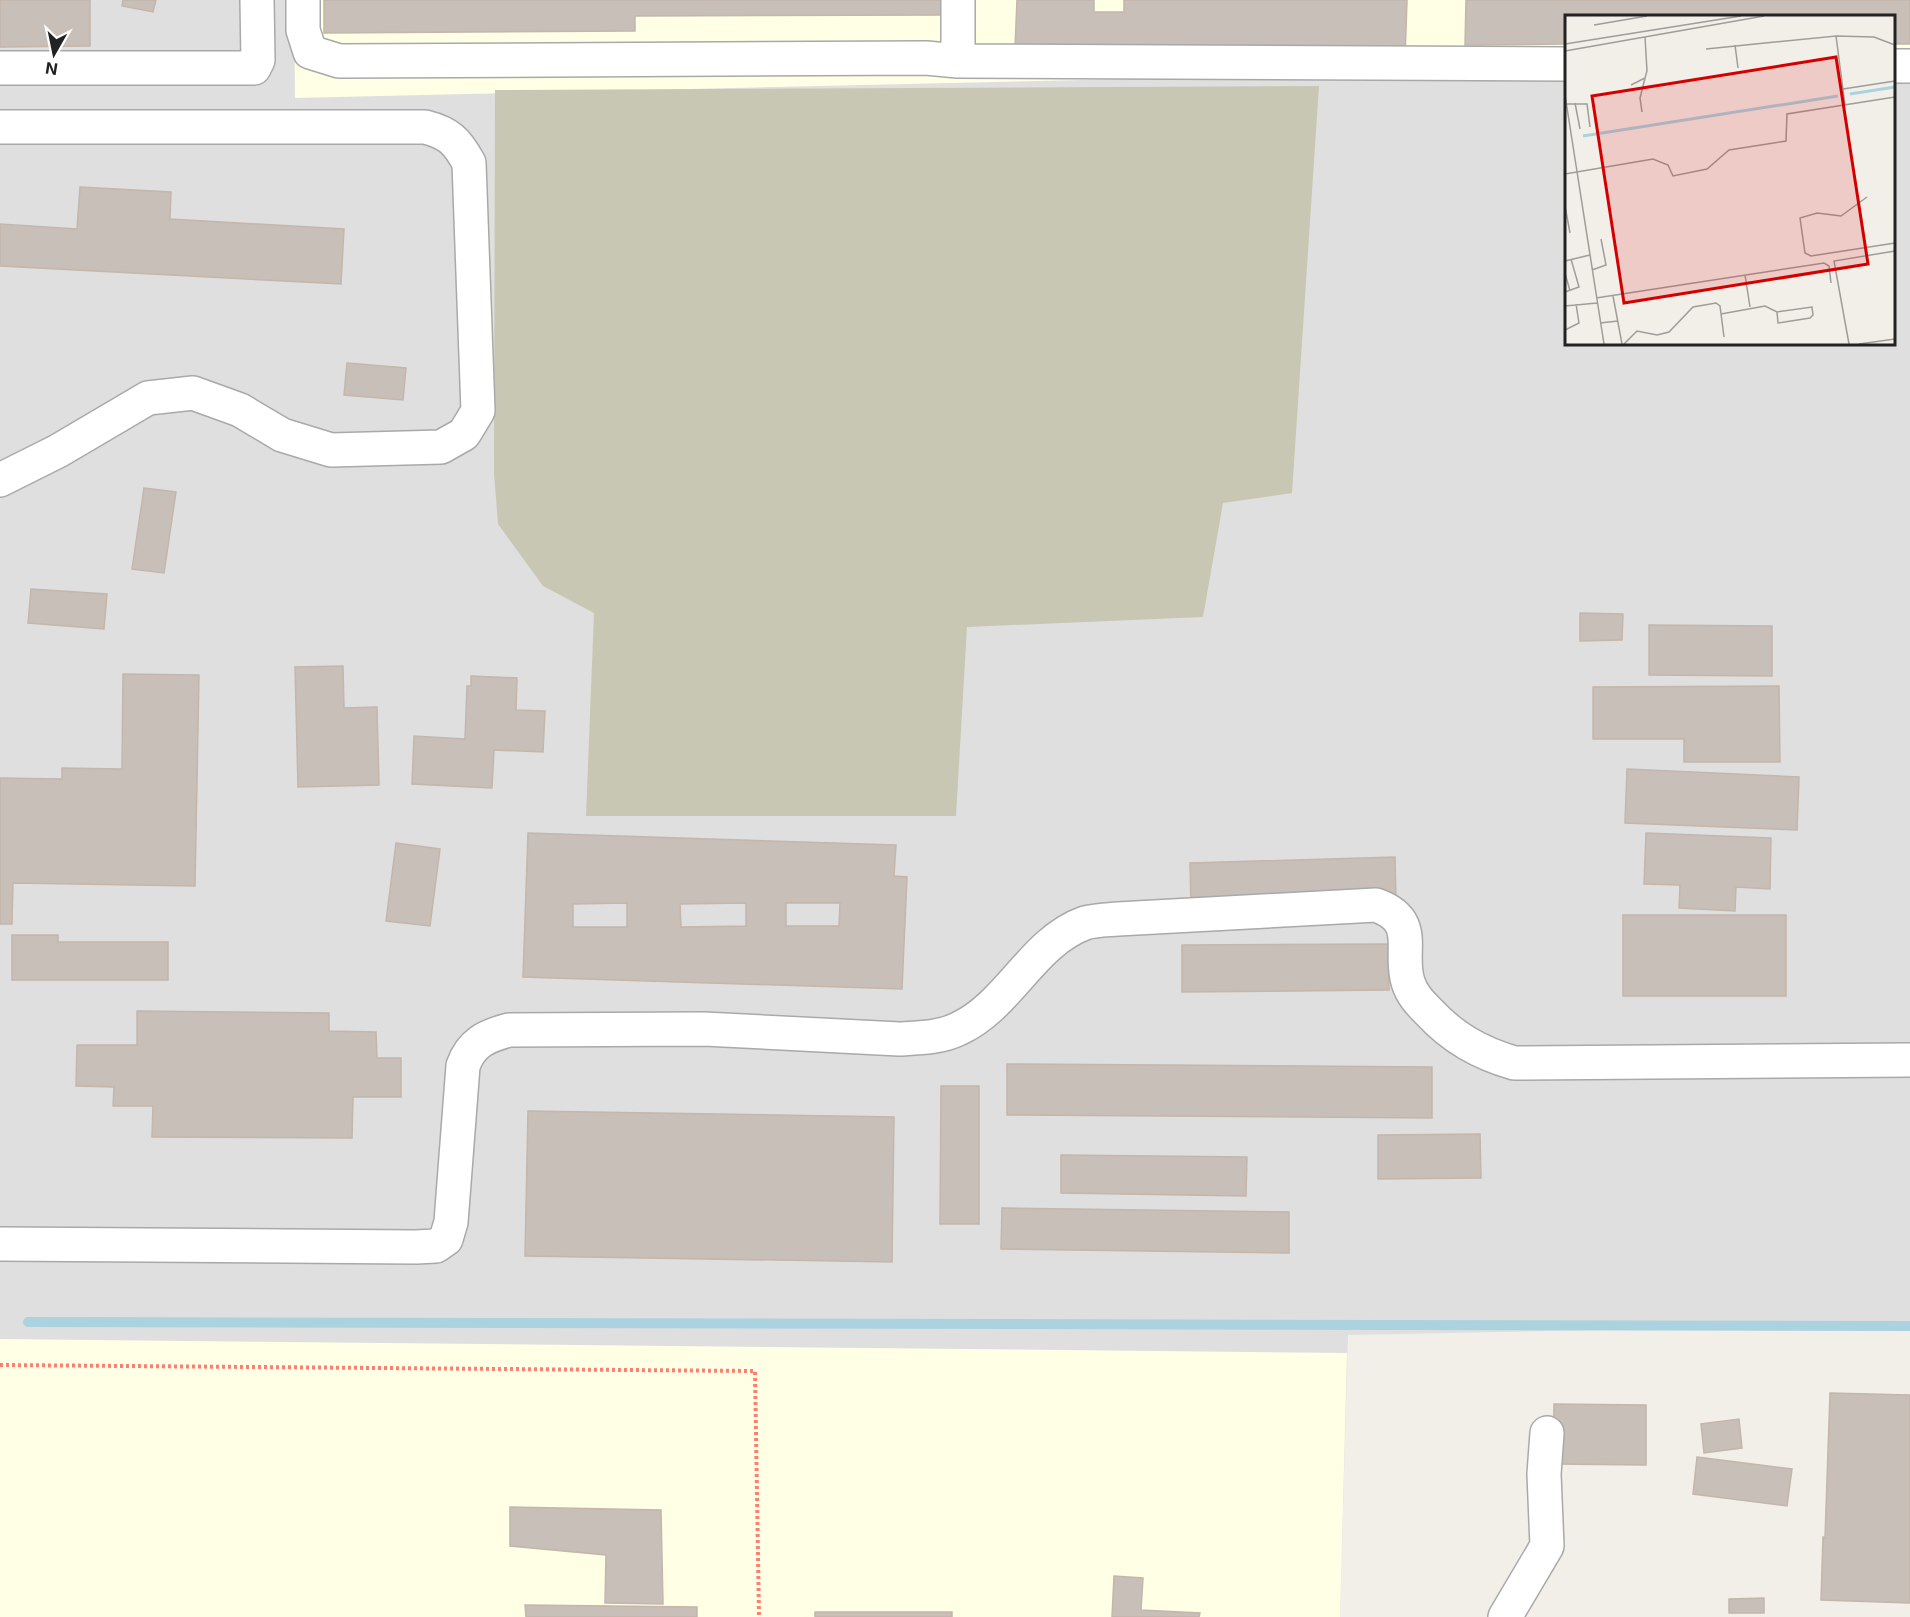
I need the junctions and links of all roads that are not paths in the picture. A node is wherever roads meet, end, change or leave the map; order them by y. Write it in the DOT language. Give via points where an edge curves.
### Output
graph roads {
  1 [pos="257,0"];
  2 [pos="303,0"];
  3 [pos="958,0"];
  4 [pos="958,61"];
  5 [pos="1565,64"];
  6 [pos="0,68"];
  7 [pos="0,127"];
  8 [pos="0,480"];
  9 [pos="1910,1060"];
  10 [pos="0,1244"];
  11 [pos="1547,1433"];
  12 [pos="1505,1617"];
  1 -- 6 [label="lane" via="258,60 254,68"];
  2 -- 4 [label="lane" via="303,30 310,52 339,61"];
  3 -- 4 [label="lane"];
  4 -- 5 [label="lane"];
  7 -- 8 [label="lane" via="441,131 462,150 469,163 478,411 464,434 441,447 331,450 282,435 240,410 193,393 148,398"];
  9 -- 10 [label="lane" via="1514,1063 1474,1048 1445,1029 1413,995 1407,981 1406,936 1388,909 1376,905 1118,919 1086,923 1059,937 978,1017 957,1029 928,1037 899,1039 704,1029 509,1030 482,1038 463,1066 451,1222 446,1239 436,1246"];
  11 -- 12 [label="lane" via="1547,1546"];
}
